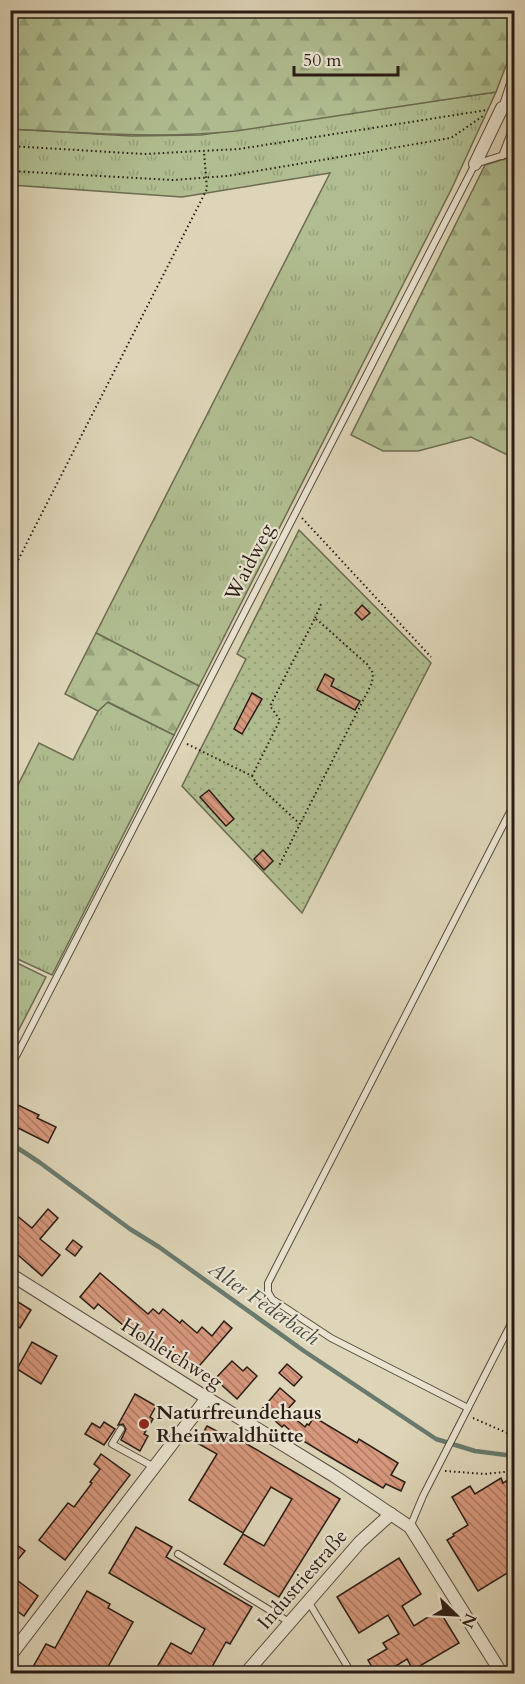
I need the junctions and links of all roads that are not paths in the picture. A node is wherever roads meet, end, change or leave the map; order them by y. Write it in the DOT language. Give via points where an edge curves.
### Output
graph roads {
  1 [pos="514,71"];
  2 [pos="508,108"];
  3 [pos="514,125"];
  4 [pos="514,152"];
  5 [pos="502,156"];
  6 [pos="475,164"];
  7 [pos="514,804"];
  8 [pos="10,1068"];
  9 [pos="10,1274"];
  10 [pos="514,1318"];
  11 [pos="207,1398"];
  12 [pos="466,1411"];
  13 [pos="121,1429"];
  14 [pos="154,1467"];
  15 [pos="391,1514"];
  16 [pos="410,1527"];
  17 [pos="178,1554"];
  18 [pos="308,1601"];
  19 [pos="289,1622"];
  20 [pos="10,1656"];
  21 [pos="245,1674"];
  22 [pos="352,1674"];
  23 [pos="502,1674"];
  1 -- 2 [label="lane, Waidweg"];
  2 -- 6 [label="street, Waidweg"];
  3 -- 5 [label="lane"];
  4 -- 5 [label="lane"];
  5 -- 6 [label="lane"];
  6 -- 8 [label="lane, Waidweg"];
  7 -- 12 [label="lane" via="268,1283 272,1299 331,1338"];
  9 -- 11 [label="street, Hohleichweg"];
  10 -- 12 [label="lane"];
  11 -- 14 [label="street"];
  11 -- 15 [label="street, Hohleichweg"];
  12 -- 16 [label="lane"];
  13 -- 14 [label="lane" via="112,1444"];
  14 -- 20 [label="street"];
  15 -- 16 [label="street, Hohleichweg"];
  15 -- 18 [label="street, Industriestraße" via="360,1542"];
  16 -- 23 [label="street, Hohleichweg"];
  17 -- 19 [label="lane"];
  18 -- 19 [label="street, Industriestraße"];
  18 -- 22 [label="lane"];
  19 -- 21 [label="street, Industriestraße"];
}
